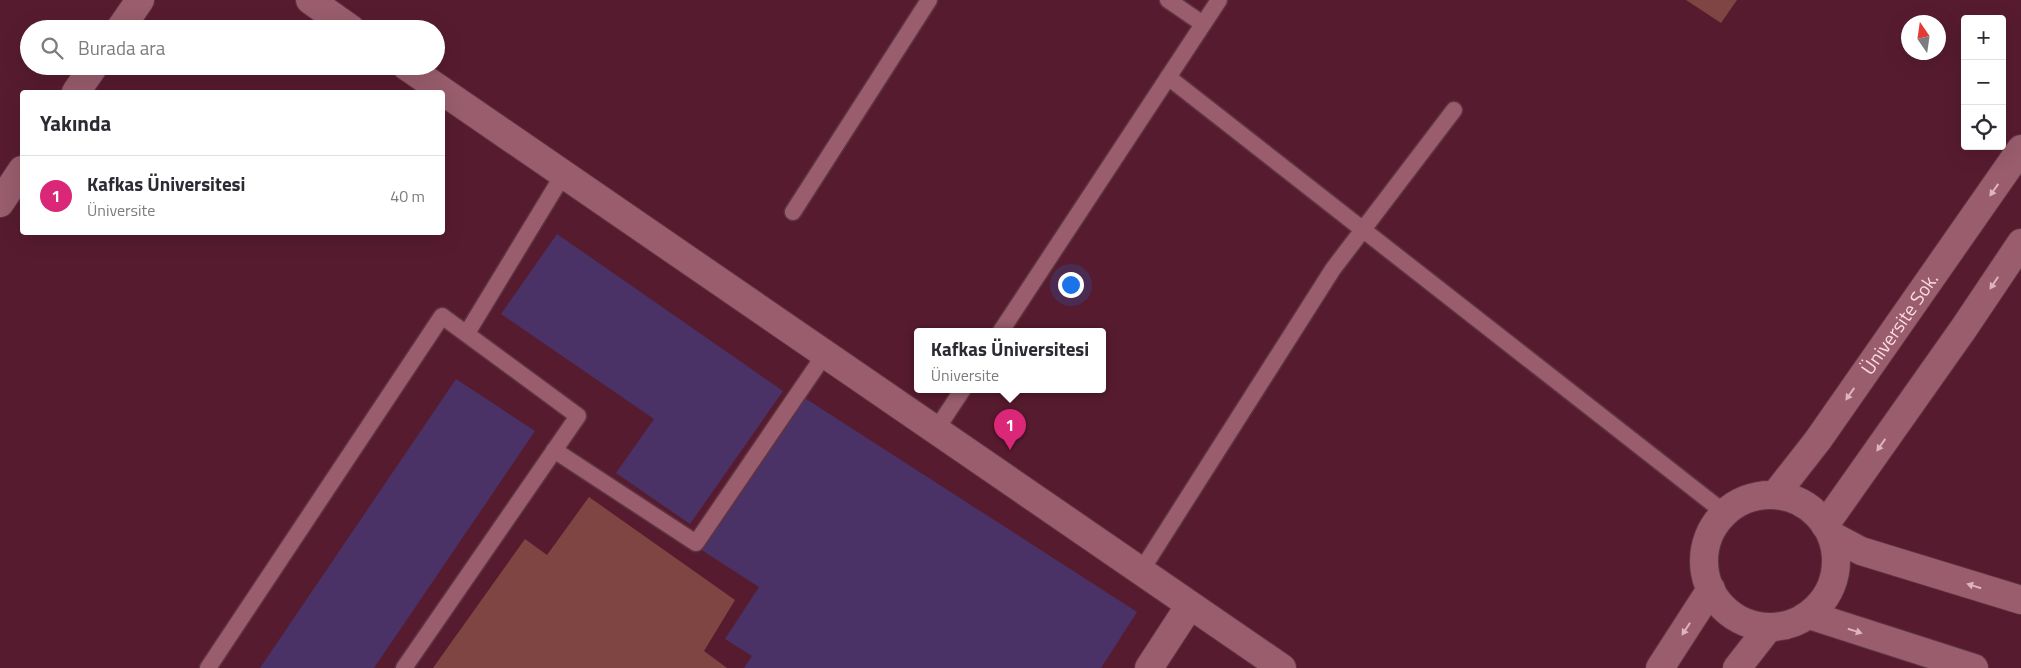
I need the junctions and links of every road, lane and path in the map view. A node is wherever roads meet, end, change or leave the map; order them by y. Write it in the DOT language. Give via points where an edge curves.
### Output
graph roads {
  1 [pos="140,0"];
  2 [pos="310,0"];
  3 [pos="929,0"];
  4 [pos="1168,0"];
  5 [pos="1219,0"];
  6 [pos="126,20"];
  7 [pos="338,20"];
  8 [pos="1203,24"];
  9 [pos="88,75"];
  10 [pos="419,75"];
  11 [pos="1168,77"];
  12 [pos="77,90"];
  13 [pos="441,90"];
  14 [pos="445,93"];
  15 [pos="1454,110"];
  16 [pos="2021,149"];
  17 [pos="20,173"];
  18 [pos="563,174"];
  19 [pos="0,203"];
  20 [pos="793,212"];
  21 [pos="1363,230"];
  22 [pos="2021,242"];
  23 [pos="1003,328"];
  24 [pos="467,333"];
  25 [pos="825,354"];
  26 [pos="960,393"];
  27 [pos="936,430"];
  28 [pos="554,450"];
  29 [pos="1775,495"];
  30 [pos="1725,513"];
  31 [pos="1828,530"];
  32 [pos="1141,571"];
  33 [pos="1711,590"];
  34 [pos="2021,600"];
  35 [pos="1190,605"];
  36 [pos="1809,615"];
  37 [pos="1769,627"];
  38 [pos="208,668"];
  39 [pos="404,668"];
  40 [pos="1149,668"];
  41 [pos="1282,668"];
  42 [pos="1660,668"];
  43 [pos="1737,668"];
  44 [pos="1974,668"];
  1 -- 6 [label="street"];
  2 -- 7 [label="street"];
  3 -- 20 [label="lane"];
  4 -- 8 [label="lane"];
  5 -- 8 [label="lane"];
  8 -- 11 [label="lane"];
  9 -- 12 [label="street"];
  10 -- 13 [label="street"];
  11 -- 21 [label="lane"];
  11 -- 23 [label="lane"];
  14 -- 18 [label="street"];
  15 -- 21 [label="lane"];
  16 -- 29 [label="street, Üniversite Sok., one-way" via="1818,440"];
  17 -- 19 [label="street"];
  18 -- 24 [label="lane"];
  18 -- 25 [label="street"];
  21 -- 30 [label="lane"];
  21 -- 32 [label="lane" via="1333,269"];
  22 -- 31 [label="street, one-way"];
  24 -- 28 [label="lane" via="578,416"];
  24 -- 38 [label="lane" via="442,316"];
  25 -- 27 [label="street"];
  25 -- 28 [label="lane" via="696,543"];
  26 -- 27 [label="lane"];
  27 -- 32 [label="street"];
  28 -- 39 [label="lane"];
  29 -- 30 [label="street" via="1740,503"];
  29 -- 31 [label="street" via="1809,507"];
  30 -- 33 [label="street" via="1706,543 1704,561"];
  34 -- 31 [label="street, one-way" via="1861,551"];
  31 -- 36 [label="street" via="1836,552 1836,570 1822,603"];
  32 -- 35 [label="street"];
  33 -- 37 [label="street" via="1725,610 1740,620"];
  33 -- 42 [label="street, one-way"];
  35 -- 40 [label="street"];
  35 -- 41 [label="street"];
  36 -- 37 [label="street" via="1792,624"];
  36 -- 44 [label="street, one-way"];
  37 -- 43 [label="street"];
}
